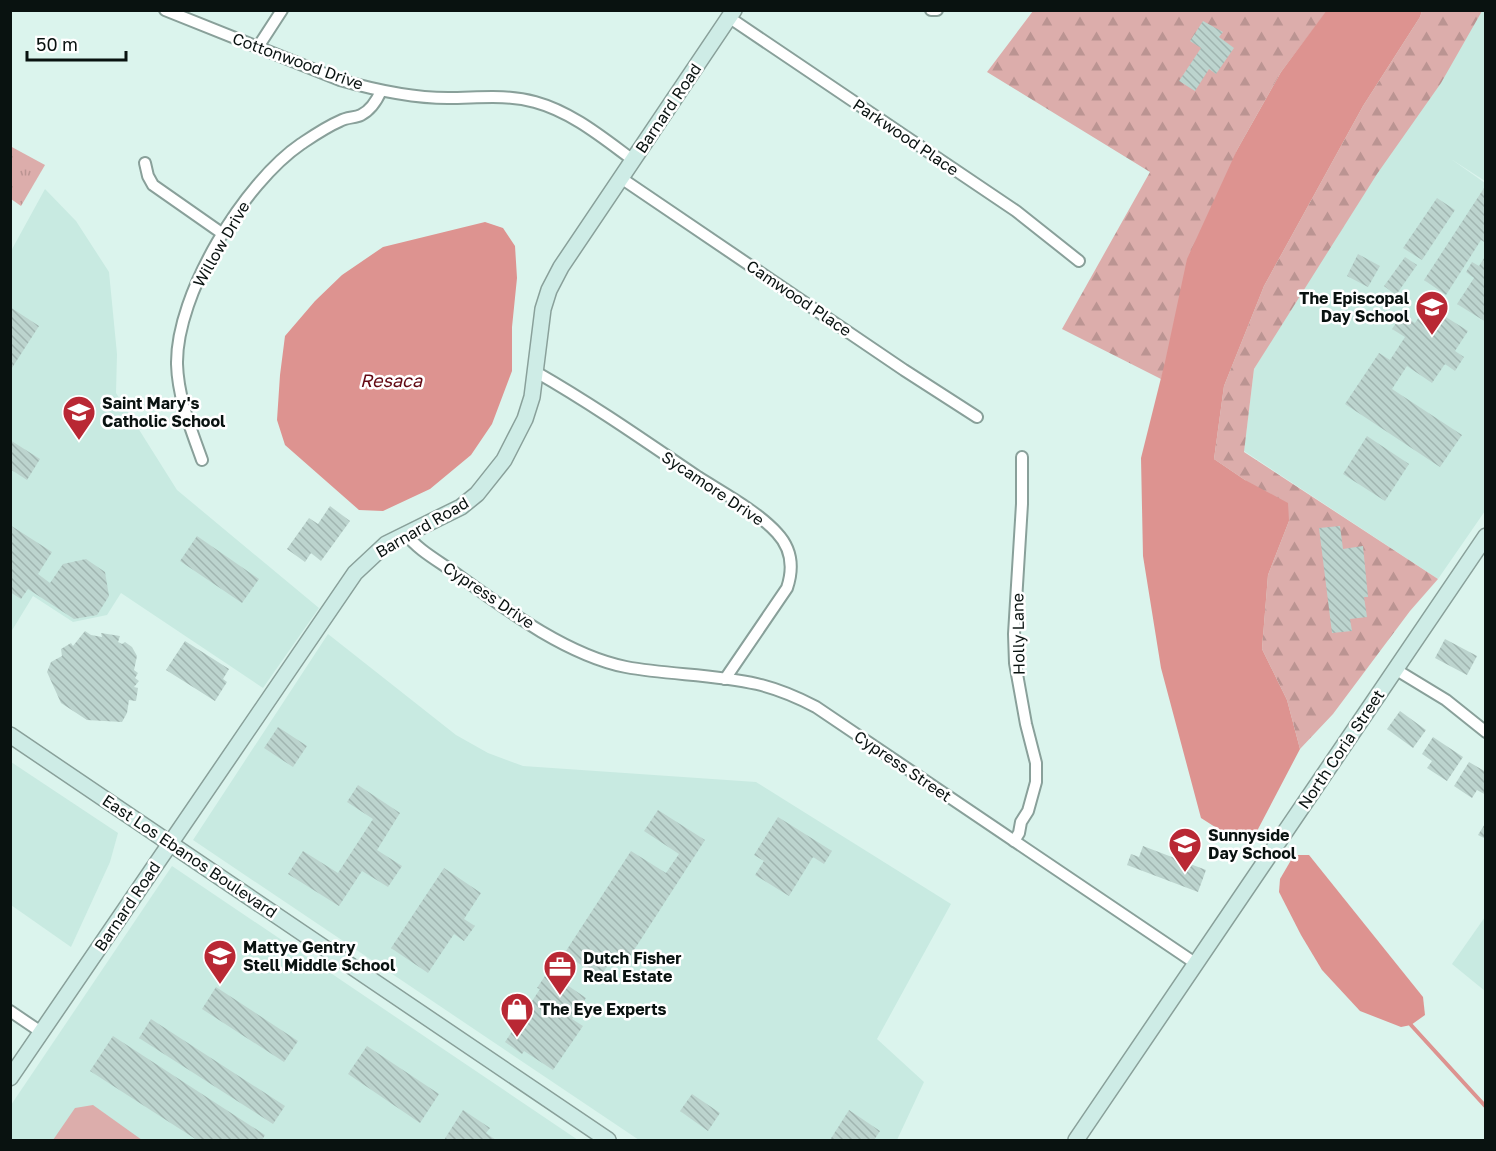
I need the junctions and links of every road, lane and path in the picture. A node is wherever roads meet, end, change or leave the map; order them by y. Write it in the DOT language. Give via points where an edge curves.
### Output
graph roads {
  1 [pos="165,10"];
  2 [pos="282,10"];
  3 [pos="931,10"];
  4 [pos="937,10"];
  5 [pos="733,13"];
  6 [pos="258,47"];
  7 [pos="381,91"];
  8 [pos="633,160"];
  9 [pos="145,163"];
  10 [pos="621,178"];
  11 [pos="223,234"];
  12 [pos="1079,261"];
  13 [pos="536,372"];
  14 [pos="977,417"];
  15 [pos="1022,457"];
  16 [pos="202,460"];
  17 [pos="405,533"];
  18 [pos="1485,536"];
  19 [pos="577,651"];
  20 [pos="1395,669"];
  21 [pos="725,679"];
  22 [pos="1485,732"];
  23 [pos="10,735"];
  24 [pos="1014,841"];
  25 [pos="171,843"];
  26 [pos="1195,963"];
  27 [pos="10,1011"];
  28 [pos="41,1032"];
  29 [pos="10,1078"];
  30 [pos="608,1140"];
  31 [pos="1076,1140"];
  1 -- 6 [label="street, Cottonwood Drive"];
  2 -- 6 [label="street"];
  3 -- 4 [label="street"];
  5 -- 8 [label="street, Barnard Road"];
  5 -- 12 [label="street, Parkwood Place" via="1016,212"];
  6 -- 7 [label="street, Cottonwood Drive" via="340,80"];
  7 -- 8 [label="street, Cottonwood Drive" via="420,97 493,97 534,102 551,107 597,133"];
  7 -- 11 [label="street, Willow Drive" via="374,104 360,116 331,125 280,161 251,192"];
  8 -- 10 [label="street, Barnard Road"];
  9 -- 11 [label="street" via="153,185"];
  10 -- 13 [label="street, Barnard Road" via="549,290 539,330"];
  10 -- 14 [label="street, Camwood Place"];
  11 -- 16 [label="street, Willow Drive" via="188,304 178,344 182,399"];
  13 -- 17 [label="street, Barnard Road" via="525,419 491,478 461,507"];
  13 -- 21 [label="street, Sycamore Drive" via="746,508 777,532 787,546 792,574 787,588"];
  15 -- 24 [label="street, Holly Lane" via="1015,663 1036,764 1036,782"];
  17 -- 19 [label="street, Cypress Drive" via="469,584"];
  17 -- 25 [label="street, Barnard Road" via="386,544 355,573"];
  18 -- 20 [label="street, North Coria Street"];
  19 -- 21 [label="street, Cypress Street" via="624,666"];
  20 -- 22 [label="street" via="1446,700"];
  20 -- 26 [label="street, North Coria Street"];
  21 -- 24 [label="street, Cypress Street" via="778,690 816,707"];
  23 -- 25 [label="street, East Los Ebanos Boulevard"];
  24 -- 26 [label="street, Cypress Street"];
  25 -- 28 [label="street, Barnard Road"];
  25 -- 30 [label="street, East Los Ebanos Boulevard"];
  26 -- 31 [label="street, North Coria Street"];
  27 -- 28 [label="street"];
  28 -- 29 [label="street, Barnard Road"];
}
